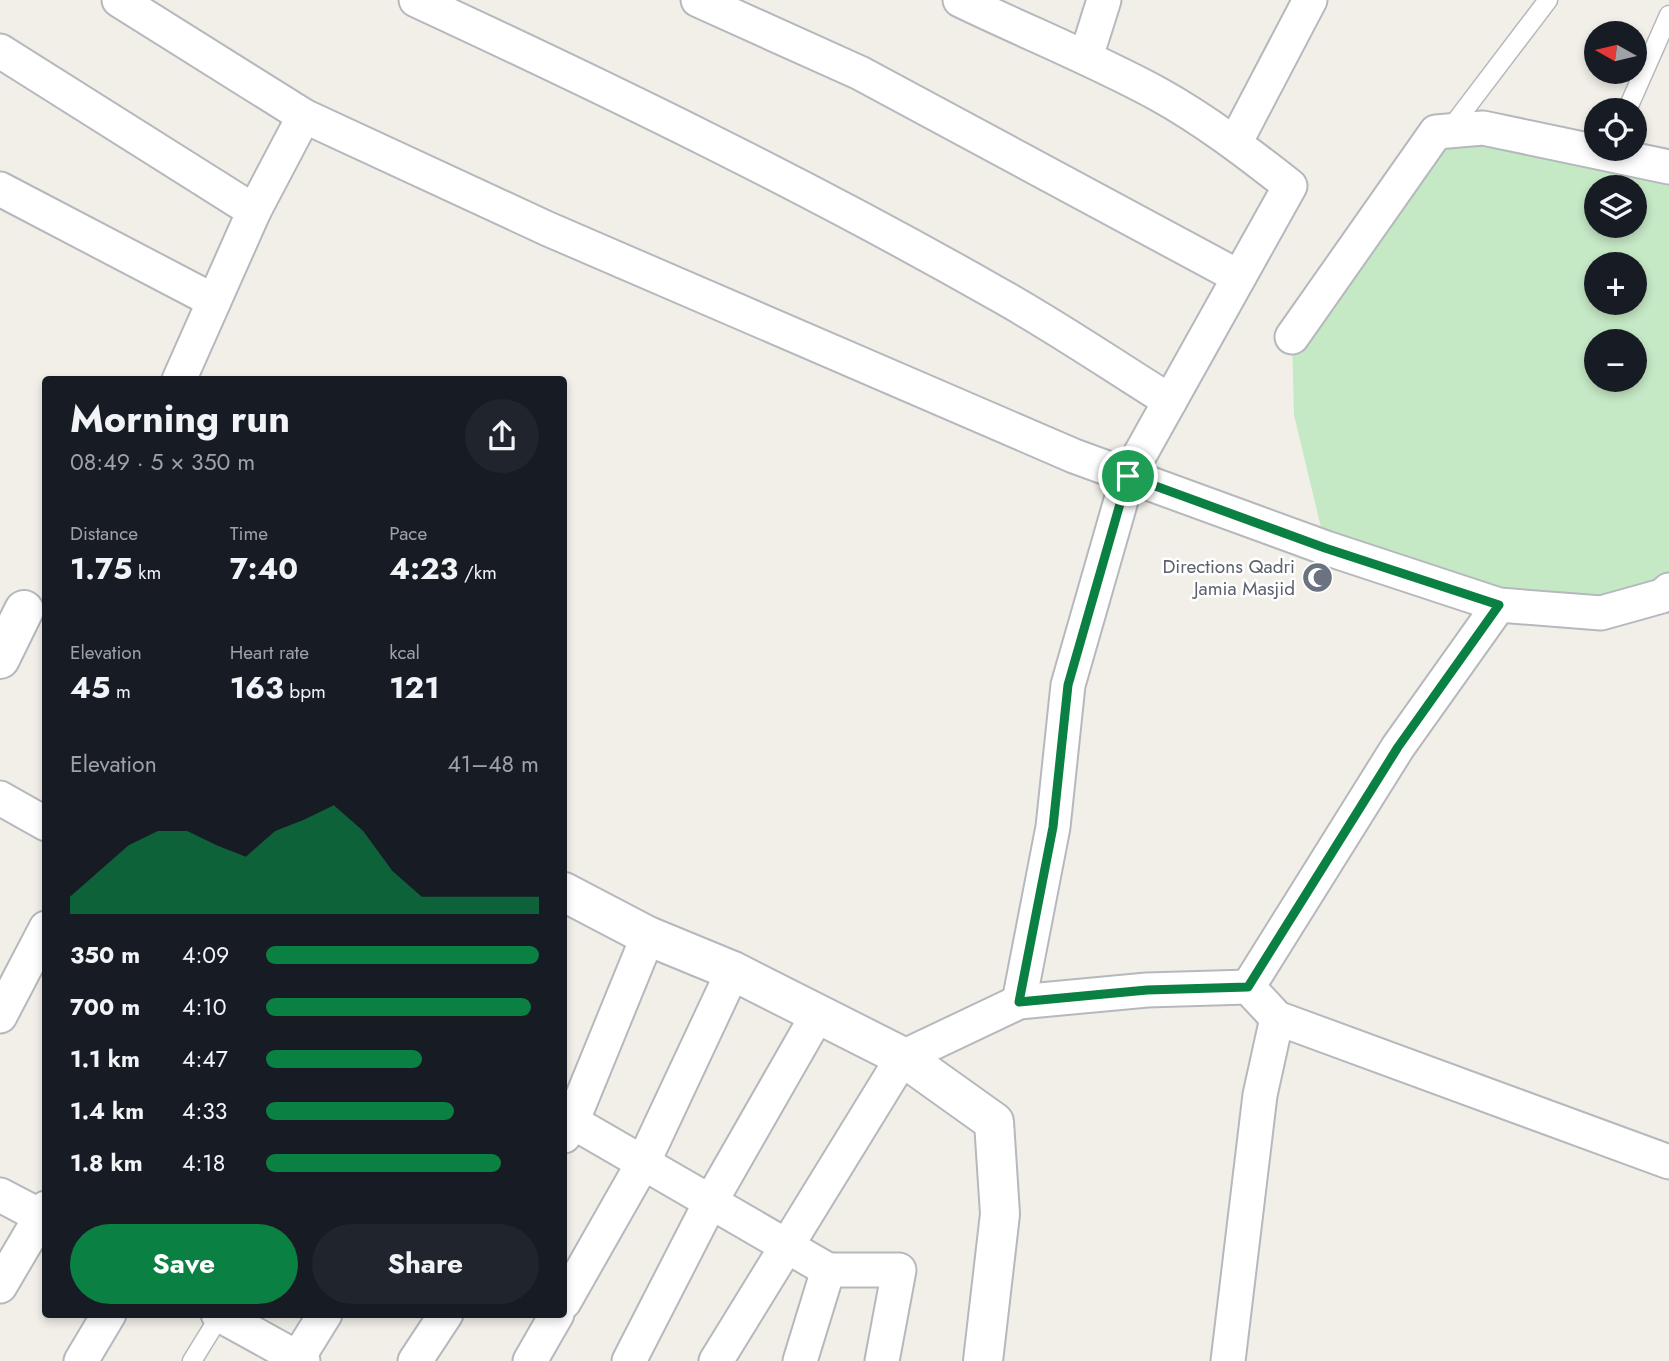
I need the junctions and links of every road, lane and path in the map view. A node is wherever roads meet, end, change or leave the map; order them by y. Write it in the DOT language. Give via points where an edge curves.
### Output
graph roads {
  1 [pos="119,0"];
  2 [pos="416,0"];
  3 [pos="698,0"];
  4 [pos="960,0"];
  5 [pos="1104,0"];
  6 [pos="1310,0"];
  7 [pos="1548,0"];
  8 [pos="1669,15"];
  9 [pos="0,51"];
  10 [pos="1086,57"];
  11 [pos="1632,98"];
  12 [pos="304,116"];
  13 [pos="1450,129"];
  14 [pos="1235,143"];
  15 [pos="1584,146"];
  16 [pos="1646,161"];
  17 [pos="1669,167"];
  18 [pos="0,189"];
  19 [pos="254,211"];
  20 [pos="1240,277"];
  21 [pos="214,301"];
  22 [pos="1292,337"];
  23 [pos="181,376"];
  24 [pos="1170,401"];
  25 [pos="1128,476"];
  26 [pos="1669,590"];
  27 [pos="1499,605"];
  28 [pos="23,611"];
  29 [pos="0,659"];
  30 [pos="0,798"];
  31 [pos="42,822"];
  32 [pos="567,900"];
  33 [pos="42,936"];
  34 [pos="648,936"];
  35 [pos="733,971"];
  36 [pos="1248,987"];
  37 [pos="1019,1002"];
  38 [pos="818,1014"];
  39 [pos="0,1016"];
  40 [pos="1277,1018"];
  41 [pos="903,1057"];
  42 [pos="567,1123"];
  43 [pos="567,1125"];
  44 [pos="1669,1162"];
  45 [pos="643,1163"];
  46 [pos="0,1195"];
  47 [pos="711,1201"];
  48 [pos="42,1214"];
  49 [pos="42,1218"];
  50 [pos="786,1244"];
  51 [pos="828,1270"];
  52 [pos="0,1286"];
  53 [pos="567,1297"];
  54 [pos="107,1318"];
  55 [pos="218,1318"];
  56 [pos="225,1318"];
  57 [pos="323,1318"];
  58 [pos="443,1318"];
  59 [pos="555,1318"];
  60 [pos="299,1360"];
  61 [pos="82,1361"];
  62 [pos="192,1361"];
  63 [pos="415,1361"];
  64 [pos="530,1361"];
  65 [pos="629,1361"];
  66 [pos="716,1361"];
  67 [pos="800,1361"];
  68 [pos="882,1361"];
  69 [pos="983,1361"];
  70 [pos="1228,1361"];
  1 -- 12 [label="street"];
  2 -- 24 [label="street" via="655,112 996,292"];
  3 -- 20 [label="street" via="860,73"];
  4 -- 10 [label="street"];
  5 -- 10 [label="street"];
  6 -- 14 [label="street"];
  7 -- 13 [label="lane"];
  8 -- 11 [label="lane"];
  9 -- 19 [label="street"];
  10 -- 14 [label="street" via="1161,96"];
  12 -- 19 [label="street"];
  12 -- 25 [label="street" via="548,229"];
  13 -- 15 [label="street" via="1483,128"];
  13 -- 22 [label="street" via="1436,132"];
  14 -- 20 [label="street" via="1290,186"];
  16 -- 17 [label="street"];
  18 -- 21 [label="street"];
  19 -- 21 [label="street"];
  20 -- 24 [label="street"];
  21 -- 23 [label="street"];
  24 -- 25 [label="street"];
  25 -- 27 [label="street"];
  25 -- 37 [label="street" via="1068,685 1053,827"];
  26 -- 27 [label="street" via="1601,613"];
  27 -- 36 [label="street" via="1398,747"];
  28 -- 29 [label="street"];
  30 -- 31 [label="street"];
  32 -- 34 [label="street"];
  33 -- 39 [label="street"];
  34 -- 35 [label="street"];
  34 -- 42 [label="street"];
  35 -- 38 [label="street"];
  35 -- 45 [label="street"];
  36 -- 37 [label="street" via="1147,990"];
  36 -- 40 [label="street"];
  37 -- 41 [label="street"];
  38 -- 41 [label="street"];
  38 -- 47 [label="street"];
  40 -- 44 [label="street"];
  40 -- 70 [label="street" via="1260,1095"];
  41 -- 50 [label="street"];
  41 -- 69 [label="street" via="994,1122 1000,1214"];
  43 -- 45 [label="street"];
  45 -- 47 [label="street"];
  45 -- 53 [label="street"];
  46 -- 48 [label="street"];
  47 -- 50 [label="street"];
  47 -- 65 [label="street"];
  49 -- 52 [label="street"];
  50 -- 51 [label="street"];
  50 -- 66 [label="street"];
  51 -- 67 [label="street"];
  51 -- 68 [label="street" via="899,1270"];
  54 -- 61 [label="street"];
  55 -- 62 [label="lane"];
  56 -- 60 [label="street"];
  57 -- 60 [label="street"];
  58 -- 63 [label="street"];
  59 -- 64 [label="street"];
}
